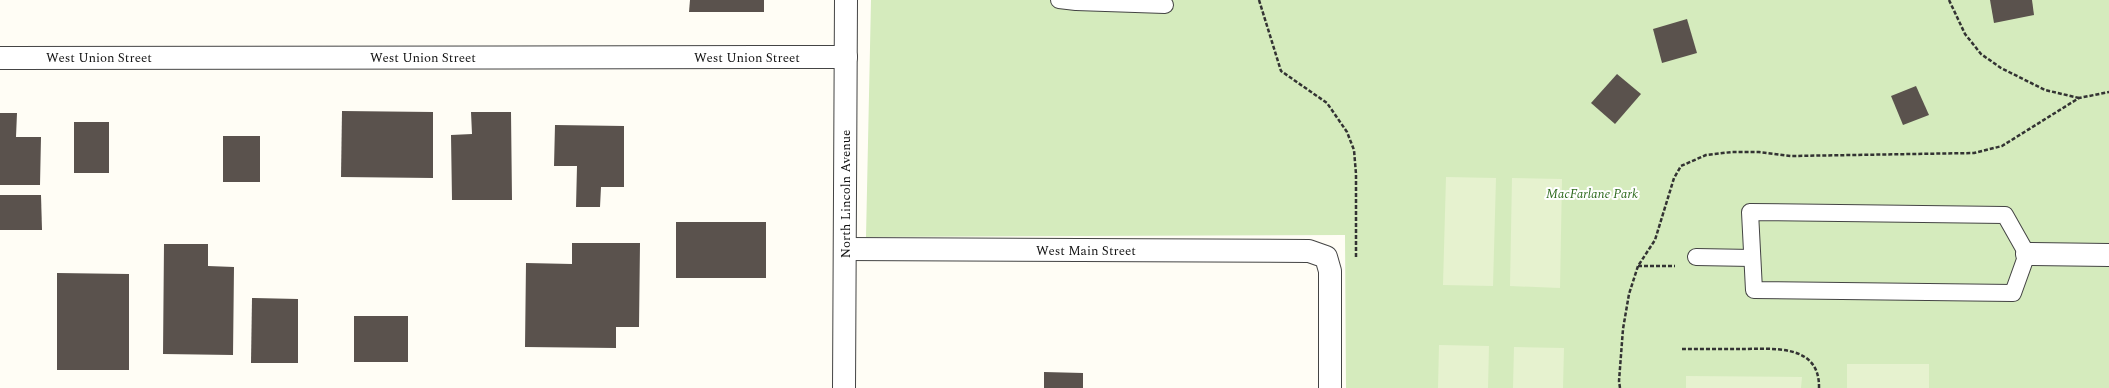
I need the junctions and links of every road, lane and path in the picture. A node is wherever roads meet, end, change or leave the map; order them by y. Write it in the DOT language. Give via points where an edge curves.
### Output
graph roads {
  1 [pos="846,0"];
  2 [pos="1059,0"];
  3 [pos="1259,0"];
  4 [pos="1950,0"];
  5 [pos="1165,5"];
  6 [pos="846,57"];
  7 [pos="0,58"];
  8 [pos="2080,98"];
  9 [pos="845,249"];
  10 [pos="2027,254"];
  11 [pos="2109,255"];
  12 [pos="1696,257"];
  13 [pos="1752,258"];
  14 [pos="1356,261"];
  15 [pos="1638,266"];
  16 [pos="1681,266"];
  17 [pos="1682,349"];
  18 [pos="844,388"];
  19 [pos="1330,388"];
  20 [pos="1819,388"];
  1 -- 6 [label="street, North Lincoln Avenue"];
  2 -- 5 [label="lane"];
  3 -- 14 [label="path" via="1281,71 1327,103 1346,132 1354,150"];
  4 -- 8 [label="path" via="1965,34 1981,54 2001,68 2045,90"];
  6 -- 7 [label="street, West Union Street"];
  6 -- 9 [label="street, North Lincoln Avenue"];
  9 -- 18 [label="street, North Lincoln Avenue"];
  9 -- 19 [label="street, West Main Street" via="1309,252 1326,257 1330,271"];
  10 -- 11 [label="street"];
  10 -- 13 [label="lane" via="2013,293 1754,290"];
  10 -- 13 [label="lane" via="2005,216 1750,212"];
  12 -- 13 [label="lane"];
  15 -- 16 [label="path"];
  17 -- 20 [label="path" via="1782,349 1799,354 1811,363 1817,370"];
}
